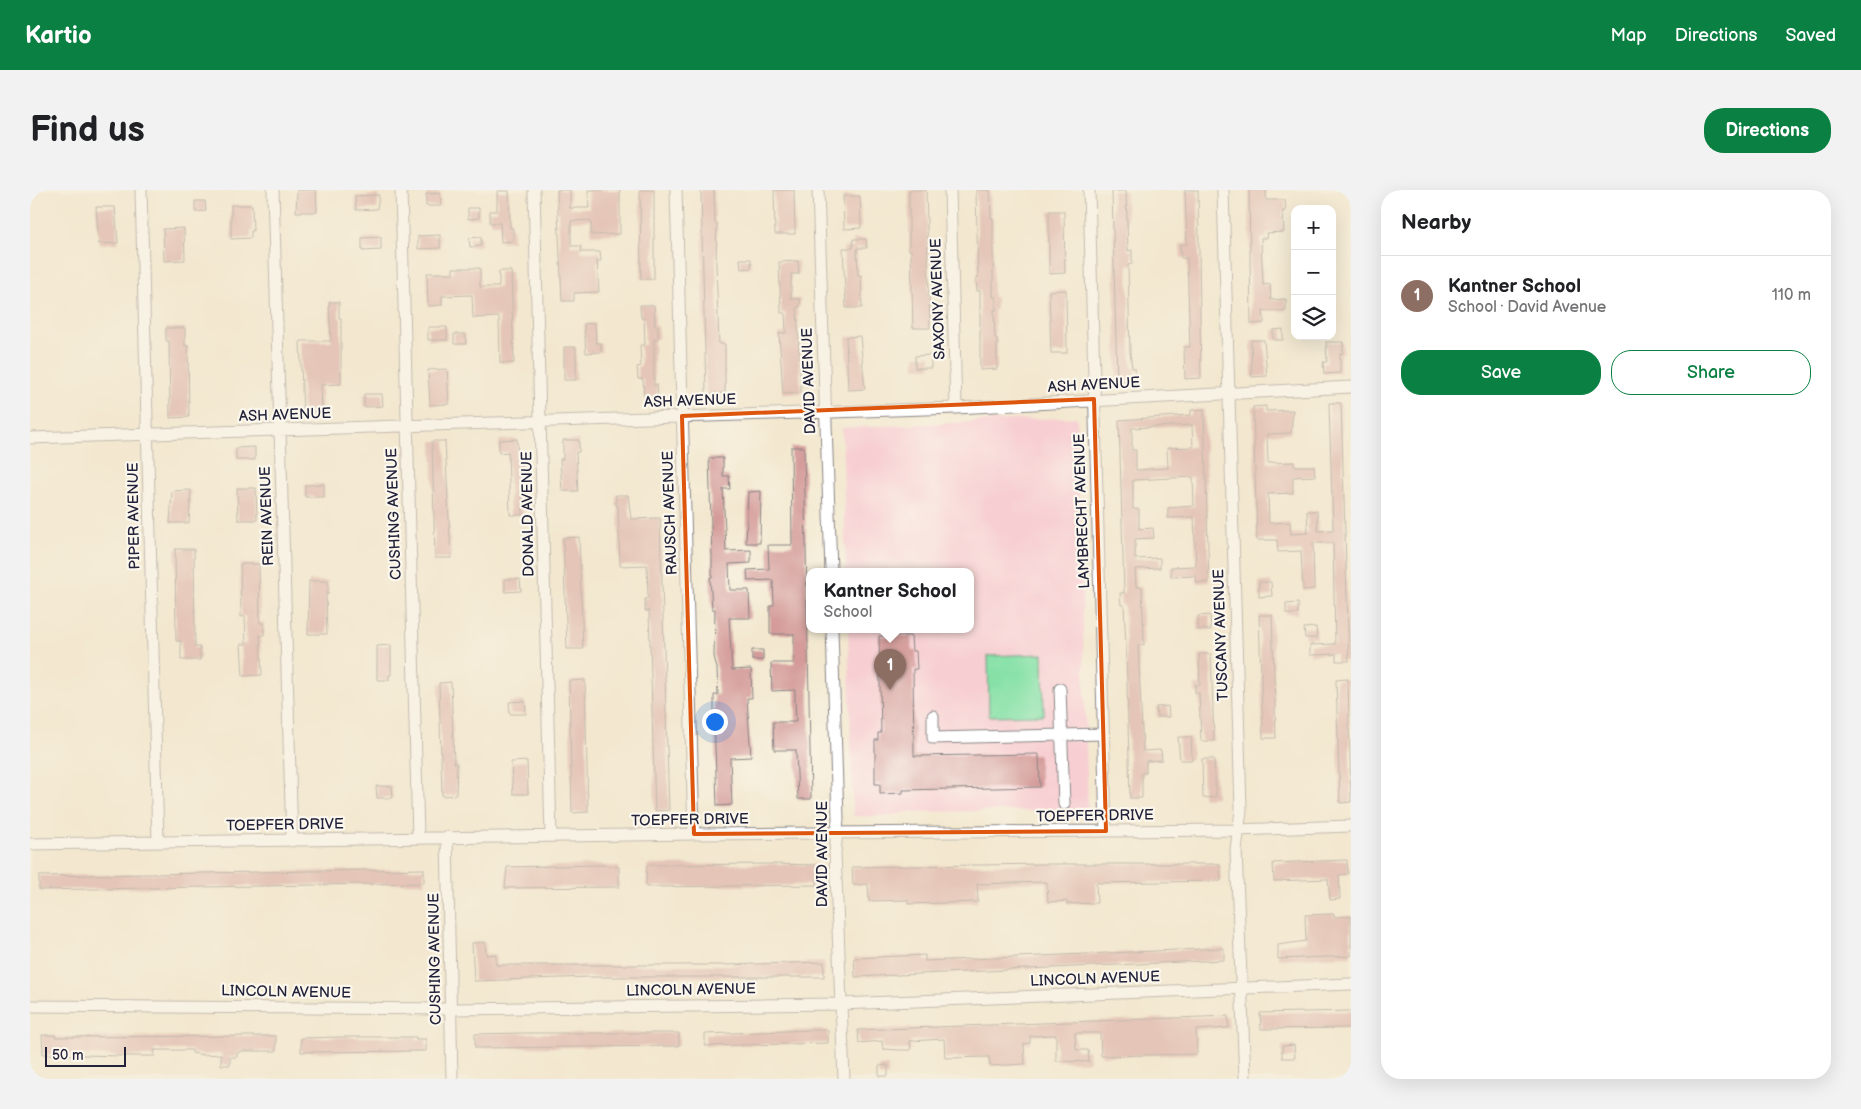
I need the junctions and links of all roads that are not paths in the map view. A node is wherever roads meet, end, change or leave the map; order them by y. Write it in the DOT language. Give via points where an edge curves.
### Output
graph roads {
  1 [pos="141,190"];
  2 [pos="273,190"];
  3 [pos="401,190"];
  4 [pos="534,190"];
  5 [pos="676,190"];
  6 [pos="818,190"];
  7 [pos="950,190"];
  8 [pos="1089,190"];
  9 [pos="1223,190"];
  10 [pos="1351,387"];
  11 [pos="1228,393"];
  12 [pos="1094,400"];
  13 [pos="956,408"];
  14 [pos="825,413"];
  15 [pos="682,416"];
  16 [pos="540,421"];
  17 [pos="407,426"];
  18 [pos="280,430"];
  19 [pos="147,434"];
  20 [pos="30,438"];
  21 [pos="830,568"];
  22 [pos="832,633"];
  23 [pos="1060,689"];
  24 [pos="933,716"];
  25 [pos="1103,734"];
  26 [pos="1062,735"];
  27 [pos="1064,804"];
  28 [pos="1351,826"];
  29 [pos="1238,830"];
  30 [pos="1106,831"];
  31 [pos="694,834"];
  32 [pos="837,834"];
  33 [pos="551,836"];
  34 [pos="418,838"];
  35 [pos="447,838"];
  36 [pos="158,841"];
  37 [pos="292,841"];
  38 [pos="30,844"];
  39 [pos="1351,984"];
  40 [pos="1242,988"];
  41 [pos="840,1004"];
  42 [pos="30,1006"];
  43 [pos="450,1009"];
  44 [pos="452,1079"];
  45 [pos="844,1079"];
  46 [pos="1245,1079"];
  1 -- 19 [label="street, PIPER AVENUE"];
  2 -- 18 [label="street, REIN AVENUE"];
  3 -- 17 [label="street, CUSHING AVENUE"];
  4 -- 16 [label="street, DONALD AVENUE"];
  5 -- 15 [label="street, RAUSCH AVENUE"];
  6 -- 14 [label="street, DAVID AVENUE"];
  7 -- 13 [label="street, SAXONY AVENUE"];
  8 -- 12 [label="street, LAMBRECHT AVENUE"];
  9 -- 11 [label="street, TUSCANY AVENUE"];
  10 -- 11 [label="street, ASH AVENUE"];
  11 -- 12 [label="street, ASH AVENUE"];
  11 -- 29 [label="street, TUSCANY AVENUE" via="1241,810"];
  12 -- 13 [label="street, ASH AVENUE"];
  12 -- 25 [label="street, LAMBRECHT AVENUE"];
  13 -- 14 [label="street, ASH AVENUE"];
  14 -- 15 [label="street, ASH AVENUE"];
  14 -- 21 [label="street, DAVID AVENUE"];
  15 -- 16 [label="street, ASH AVENUE"];
  15 -- 31 [label="street, RAUSCH AVENUE"];
  16 -- 17 [label="street, ASH AVENUE"];
  16 -- 33 [label="street, DONALD AVENUE"];
  17 -- 18 [label="street, ASH AVENUE"];
  17 -- 34 [label="street, CUSHING AVENUE"];
  18 -- 19 [label="street, ASH AVENUE"];
  18 -- 37 [label="street, REIN AVENUE"];
  19 -- 20 [label="street, ASH AVENUE"];
  19 -- 36 [label="street, PIPER AVENUE"];
  22 -- 32 [label="street, DAVID AVENUE"];
  23 -- 26 [label="street"];
  24 -- 26 [label="street" via="933,738"];
  25 -- 26 [label="street"];
  25 -- 30 [label="street, LAMBRECHT AVENUE"];
  26 -- 27 [label="street"];
  28 -- 29 [label="street, TOEPFER DRIVE"];
  29 -- 30 [label="street, TOEPFER DRIVE"];
  29 -- 40 [label="street, TUSCANY AVENUE" via="1236,850"];
  30 -- 32 [label="street, TOEPFER DRIVE"];
  31 -- 32 [label="street, TOEPFER DRIVE"];
  31 -- 33 [label="street, TOEPFER DRIVE"];
  32 -- 41 [label="street, DAVID AVENUE"];
  33 -- 35 [label="street, TOEPFER DRIVE"];
  34 -- 35 [label="street, TOEPFER DRIVE"];
  34 -- 37 [label="street, TOEPFER DRIVE"];
  35 -- 43 [label="street, CUSHING AVENUE"];
  36 -- 37 [label="street, TOEPFER DRIVE"];
  36 -- 38 [label="street, TOEPFER DRIVE"];
  39 -- 40 [label="street, LINCOLN AVENUE"];
  40 -- 41 [label="street, LINCOLN AVENUE"];
  40 -- 46 [label="street, TUSCANY AVENUE"];
  41 -- 43 [label="street, LINCOLN AVENUE"];
  41 -- 45 [label="street, DAVID AVENUE"];
  42 -- 43 [label="street, LINCOLN AVENUE"];
  43 -- 44 [label="street, CUSHING AVENUE"];
}
